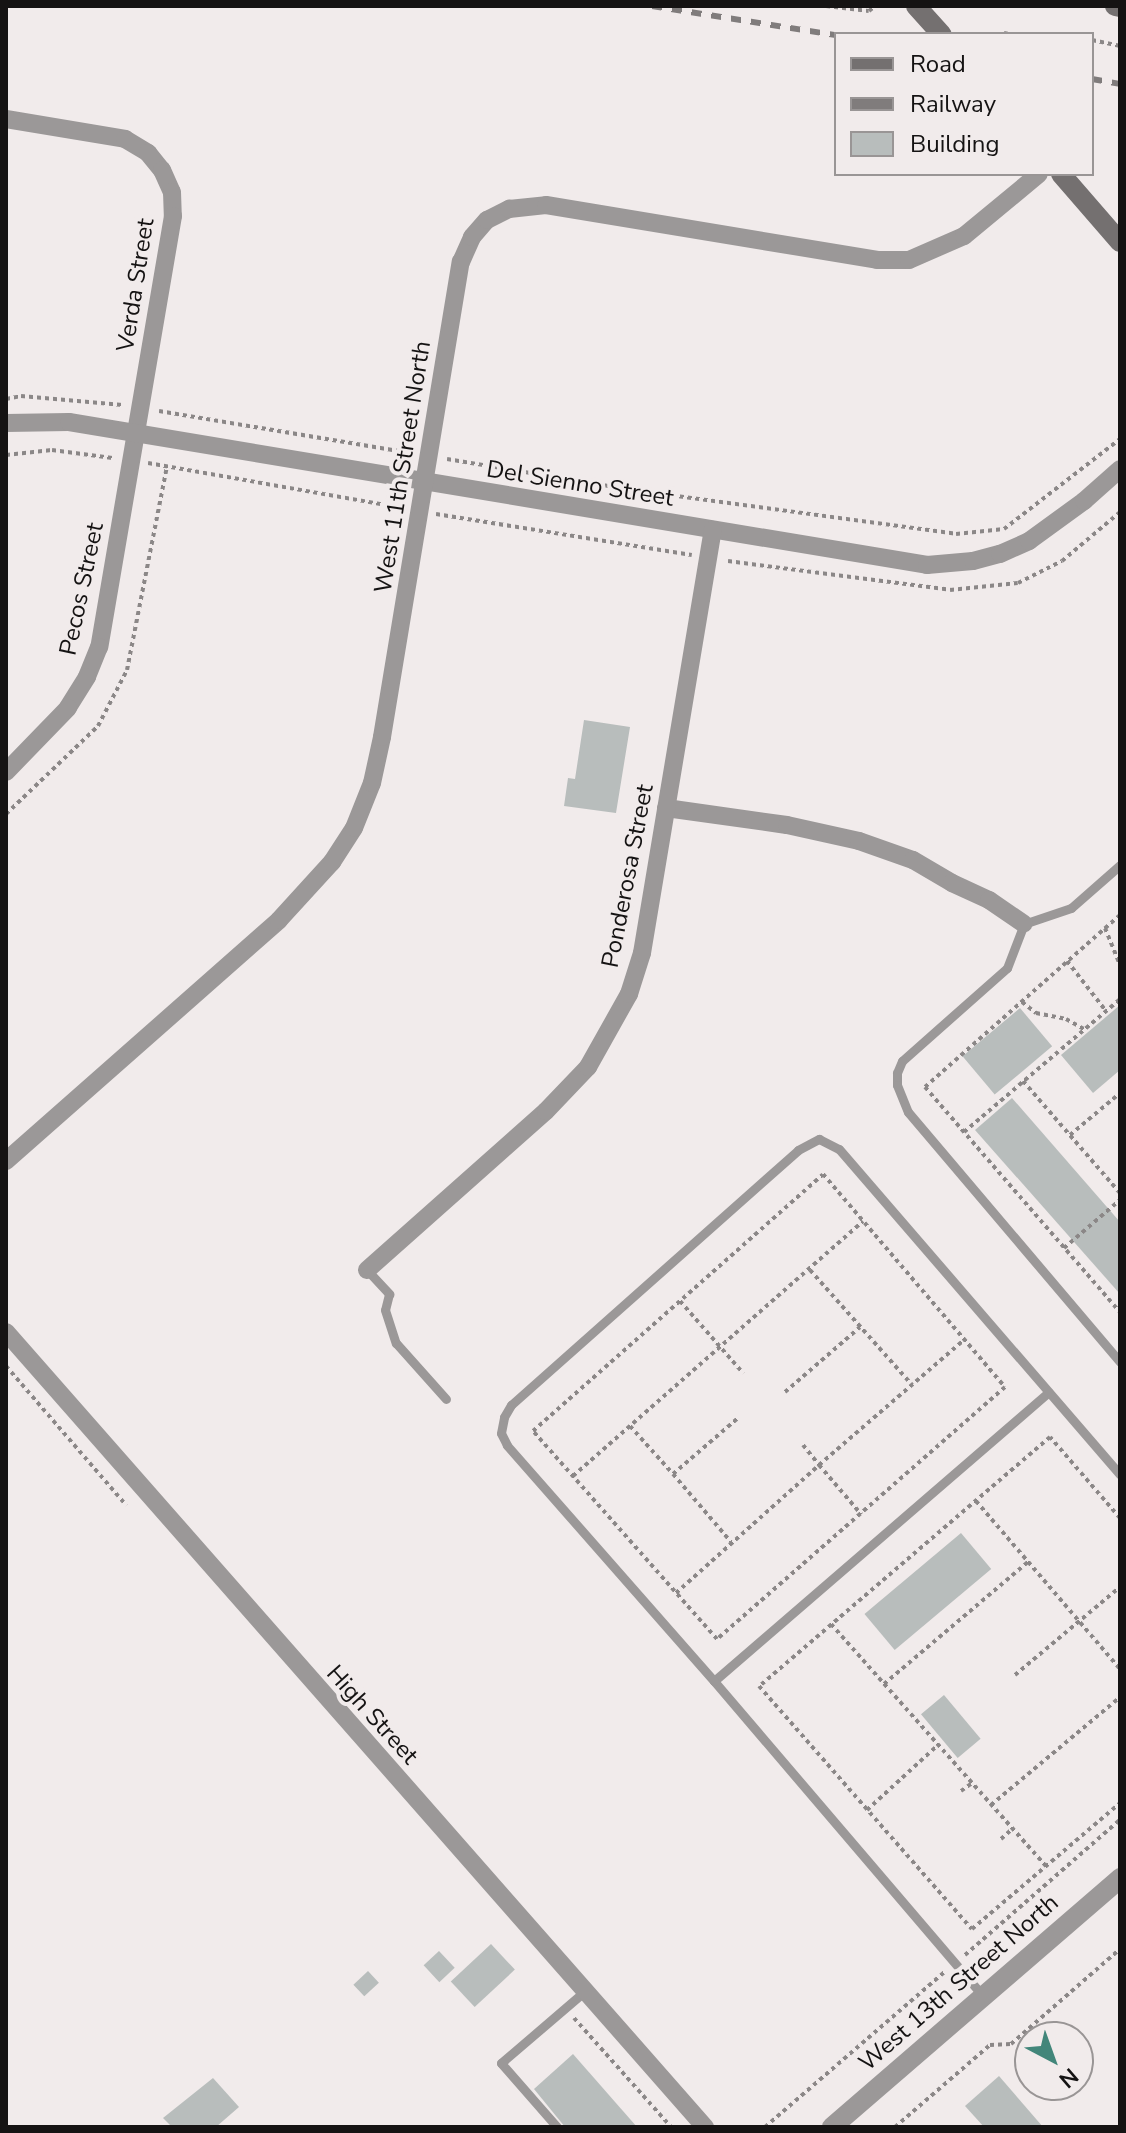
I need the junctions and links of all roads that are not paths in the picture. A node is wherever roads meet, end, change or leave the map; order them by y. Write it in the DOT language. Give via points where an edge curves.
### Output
graph roads {
  1 [pos="916,6"];
  2 [pos="939,32"];
  3 [pos="6,119"];
  4 [pos="1037,176"];
  5 [pos="1063,176"];
  6 [pos="1120,242"];
  7 [pos="6,423"];
  8 [pos="135,434"];
  9 [pos="1120,469"];
  10 [pos="425,483"];
  11 [pos="713,530"];
  12 [pos="6,772"];
  13 [pos="666,808"];
  14 [pos="1120,865"];
  15 [pos="1024,924"];
  16 [pos="6,1161"];
  17 [pos="367,1270"];
  18 [pos="6,1332"];
  19 [pos="1120,1362"];
  20 [pos="1049,1392"];
  21 [pos="446,1399"];
  22 [pos="1120,1474"];
  23 [pos="714,1681"];
  24 [pos="1120,1878"];
  25 [pos="585,1991"];
  26 [pos="983,1996"];
  27 [pos="557,2127"];
  28 [pos="705,2127"];
  29 [pos="832,2127"];
  1 -- 2 [label="main road"];
  3 -- 8 [label="street, Verda Street" via="125,139 148,153 172,192 173,216"];
  4 -- 10 [label="street, West 11th Street North" via="964,236 909,260 877,260 546,205 495,215 472,237 461,262"];
  5 -- 6 [label="main road"];
  7 -- 8 [label="street, Del Sienno Street" via="69,422"];
  8 -- 10 [label="street, Del Sienno Street"];
  8 -- 12 [label="street, Pecos Street" via="99,647 68,708"];
  9 -- 11 [label="street, Del Sienno Street" via="1029,541 973,561 927,565"];
  10 -- 11 [label="street, Del Sienno Street"];
  10 -- 16 [label="street, West 11th Street North" via="382,737 354,828 332,862 279,920"];
  11 -- 13 [label="street, Ponderosa Street"];
  13 -- 15 [label="street" via="859,841 913,860"];
  13 -- 17 [label="street, Ponderosa Street" via="642,953 613,1027 588,1067"];
  14 -- 15 [label="lane" via="1071,908"];
  15 -- 19 [label="lane" via="1007,968 902,1061 897,1085 908,1112"];
  17 -- 21 [label="lane" via="389,1294 385,1310 396,1343"];
  18 -- 25 [label="street, High Street"];
  20 -- 22 [label="lane"];
  20 -- 23 [label="lane"];
  20 -- 23 [label="lane" via="839,1149 819,1139 798,1150 511,1405 501,1433"];
  23 -- 26 [label="lane"];
  24 -- 26 [label="street, West 13th Street North"];
  25 -- 27 [label="lane" via="501,2063"];
  25 -- 28 [label="street, High Street"];
  26 -- 29 [label="street, West 13th Street North"];
}
